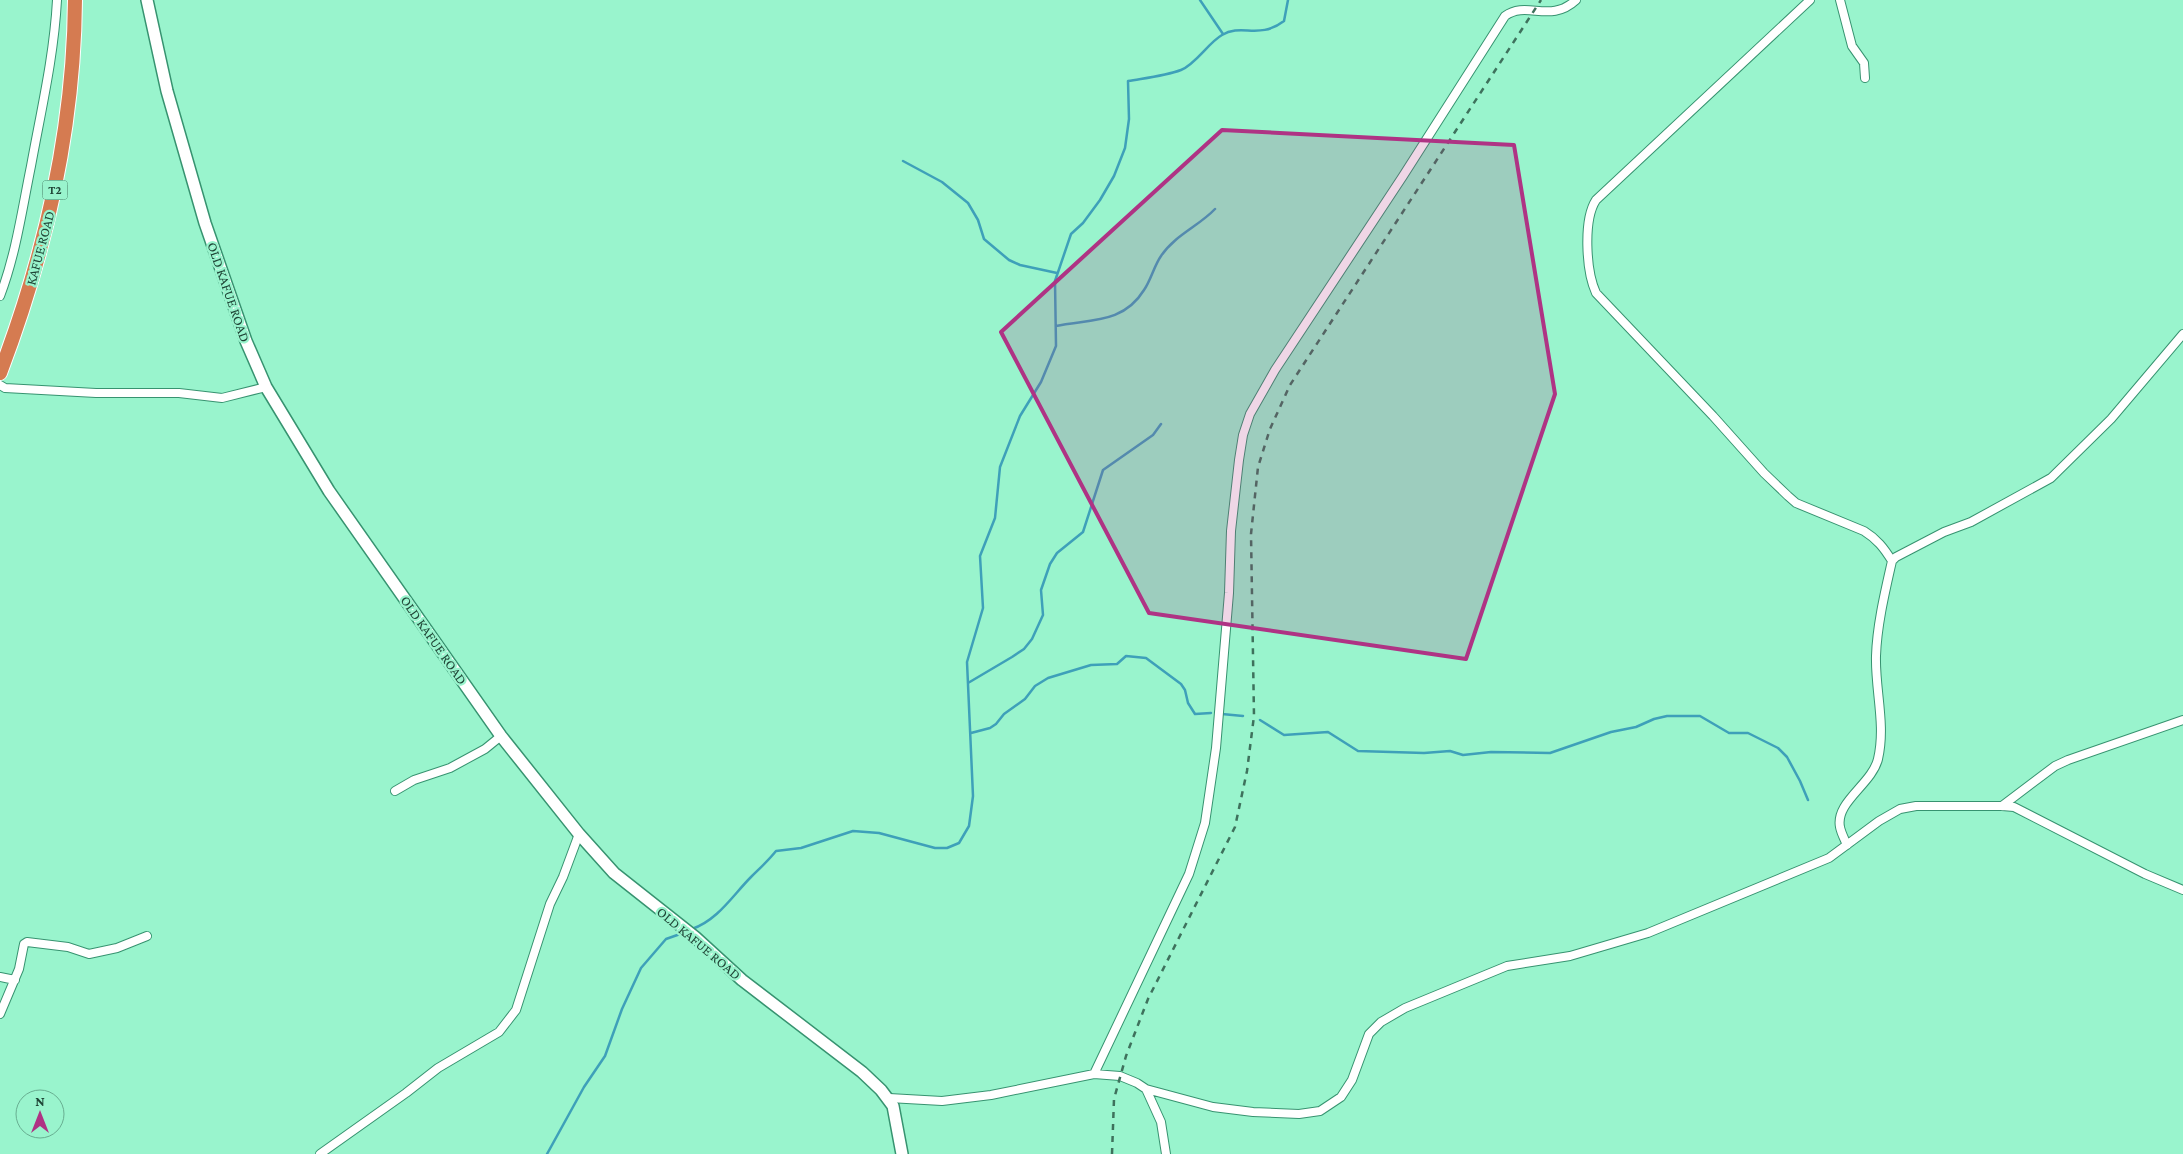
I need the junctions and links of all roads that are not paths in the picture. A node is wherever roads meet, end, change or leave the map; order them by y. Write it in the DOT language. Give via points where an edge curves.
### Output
graph roads {
  1 [pos="57,0"];
  2 [pos="74,0"];
  3 [pos="147,0"];
  4 [pos="1576,0"];
  5 [pos="1810,0"];
  6 [pos="1840,0"];
  7 [pos="1865,78"];
  8 [pos="0,296"];
  9 [pos="2183,334"];
  10 [pos="0,374"];
  11 [pos="0,385"];
  12 [pos="266,387"];
  13 [pos="1892,561"];
  14 [pos="2183,720"];
  15 [pos="501,736"];
  16 [pos="395,791"];
  17 [pos="2002,806"];
  18 [pos="579,834"];
  19 [pos="1847,845"];
  20 [pos="2183,890"];
  21 [pos="147,936"];
  22 [pos="0,976"];
  23 [pos="15,980"];
  24 [pos="0,1014"];
  25 [pos="1094,1074"];
  26 [pos="1146,1089"];
  27 [pos="889,1098"];
  28 [pos="320,1154"];
  29 [pos="902,1154"];
  30 [pos="1166,1154"];
  1 -- 8 [label="street" via="55,37 35,143 10,270"];
  2 -- 10 [label="highway, KAFUE ROAD / T2" via="72,79 57,180 33,278"];
  3 -- 12 [label="street, OLD KAFUE ROAD" via="167,91 205,222 246,341"];
  4 -- 25 [label="street" via="1557,11 1519,8 1504,16 1275,370 1250,414 1239,460 1216,748 1205,822 1189,874"];
  5 -- 13 [label="street" via="1596,200 1590,211 1589,269 1596,293 1764,473 1796,503 1874,537"];
  6 -- 7 [label="street" via="1852,46 1864,63"];
  9 -- 13 [label="street" via="2111,419 2051,478"];
  11 -- 12 [label="street" via="5,388 179,393 222,398"];
  12 -- 15 [label="street, OLD KAFUE ROAD" via="329,491"];
  13 -- 19 [label="street" via="1876,657 1881,707 1878,758 1875,769 1843,808 1840,827"];
  14 -- 17 [label="street" via="2055,766"];
  15 -- 16 [label="street" via="485,749 450,768 414,780"];
  15 -- 18 [label="street, OLD KAFUE ROAD"];
  17 -- 19 [label="street" via="1908,807 1878,821"];
  17 -- 20 [label="street" via="2026,812 2145,874"];
  18 -- 27 [label="street, OLD KAFUE ROAD" via="614,873 696,937 742,980 862,1072"];
  18 -- 28 [label="street" via="564,877 550,904 511,1018 499,1032 438,1068"];
  19 -- 26 [label="street" via="1828,858 1648,933 1570,956 1507,966 1405,1008 1381,1022 1369,1034 1352,1080 1341,1097 1320,1111 1299,1114 1213,1107"];
  21 -- 23 [label="street" via="117,948 89,954 68,947 27,942 22,948"];
  22 -- 23 [label="street"];
  23 -- 24 [label="street"];
  25 -- 26 [label="street" via="1120,1076"];
  25 -- 27 [label="street" via="1015,1091 942,1101"];
  26 -- 30 [label="street" via="1161,1122"];
  27 -- 29 [label="street, OLD KAFUE ROAD" via="897,1120"];
}
